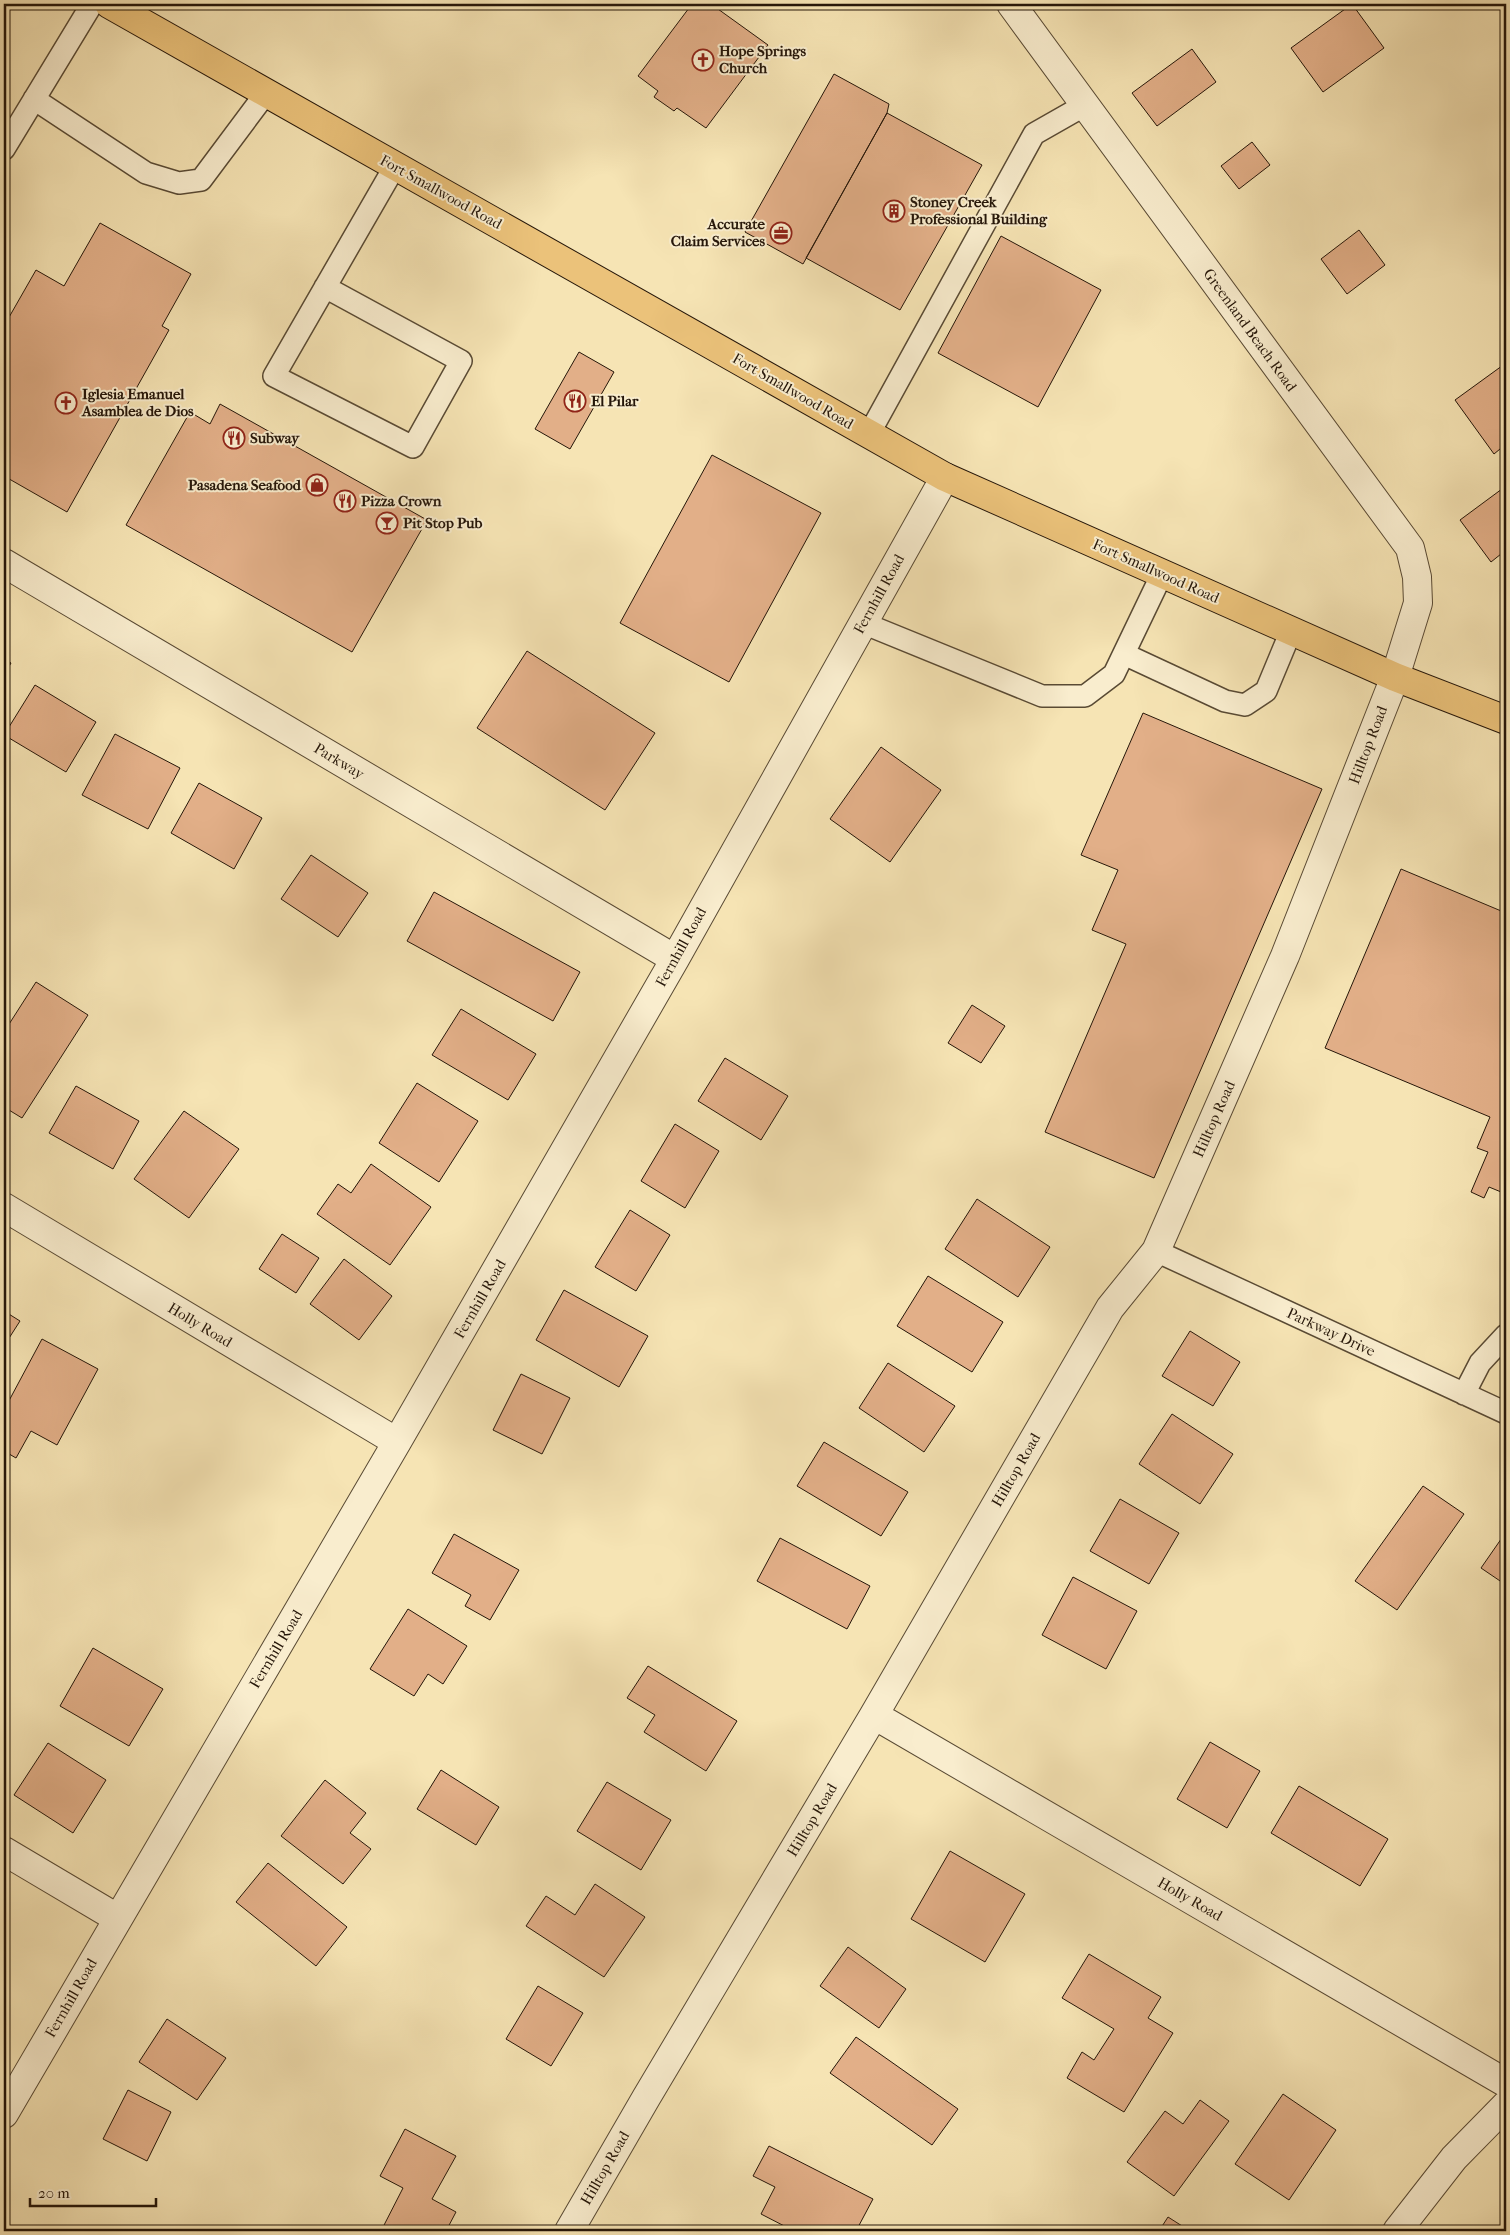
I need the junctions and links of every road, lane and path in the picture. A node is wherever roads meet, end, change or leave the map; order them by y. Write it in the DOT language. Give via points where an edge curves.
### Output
graph roads {
  1 [pos="92,4"];
  2 [pos="109,4"];
  3 [pos="1011,4"];
  4 [pos="266,93"];
  5 [pos="34,99"];
  6 [pos="1085,105"];
  7 [pos="4,148"];
  8 [pos="395,166"];
  9 [pos="325,287"];
  10 [pos="869,434"];
  11 [pos="945,477"];
  12 [pos="4,563"];
  13 [pos="1162,574"];
  14 [pos="863,622"];
  15 [pos="1291,631"];
  16 [pos="1124,654"];
  17 [pos="1395,677"];
  18 [pos="1506,720"];
  19 [pos="675,959"];
  20 [pos="4,1207"];
  21 [pos="1156,1251"];
  22 [pos="1506,1335"];
  23 [pos="1464,1394"];
  24 [pos="1506,1413"];
  25 [pos="397,1442"];
  26 [pos="874,1715"];
  27 [pos="4,1851"];
  28 [pos="117,1918"];
  29 [pos="1506,2083"];
  30 [pos="1506,2106"];
  31 [pos="4,2114"];
  32 [pos="569,2231"];
  33 [pos="1397,2231"];
  1 -- 5 [label="lane"];
  2 -- 4 [label="main road, Fort Smallwood Road"];
  3 -- 6 [label="street, Greenland Beach Road"];
  4 -- 5 [label="lane" via="201,180 179,184 146,173"];
  4 -- 8 [label="main road, Fort Smallwood Road"];
  5 -- 7 [label="lane"];
  6 -- 10 [label="lane" via="1034,134"];
  6 -- 17 [label="street, Greenland Beach Road" via="1410,548 1417,577 1418,603"];
  8 -- 9 [label="lane"];
  8 -- 10 [label="main road, Fort Smallwood Road"];
  9 -- 9 [label="lane" via="274,376 414,447 461,361"];
  10 -- 11 [label="main road, Fort Smallwood Road"];
  11 -- 13 [label="main road, Fort Smallwood Road"];
  11 -- 14 [label="street, Fernhill Road"];
  12 -- 19 [label="street, Parkway"];
  13 -- 15 [label="main road, Fort Smallwood Road"];
  13 -- 16 [label="lane"];
  14 -- 16 [label="lane" via="1042,696 1084,696 1114,674"];
  14 -- 19 [label="street, Fernhill Road"];
  15 -- 16 [label="lane" via="1266,691 1246,705 1225,701"];
  15 -- 17 [label="main road, Fort Smallwood Road"];
  17 -- 18 [label="main road, Fort Smallwood Road"];
  17 -- 21 [label="street, Hilltop Road" via="1285,956"];
  19 -- 25 [label="street, Fernhill Road"];
  20 -- 25 [label="street, Holly Road"];
  21 -- 23 [label="lane, Parkway Drive"];
  21 -- 26 [label="street, Hilltop Road" via="1110,1308"];
  22 -- 23 [label="lane" via="1480,1363"];
  23 -- 24 [label="lane, Parkway Drive"];
  25 -- 28 [label="street, Fernhill Road"];
  26 -- 29 [label="street, Holly Road"];
  26 -- 32 [label="street, Hilltop Road"];
  27 -- 28 [label="street"];
  28 -- 31 [label="street, Fernhill Road"];
  30 -- 33 [label="street" via="1454,2158"];
}
